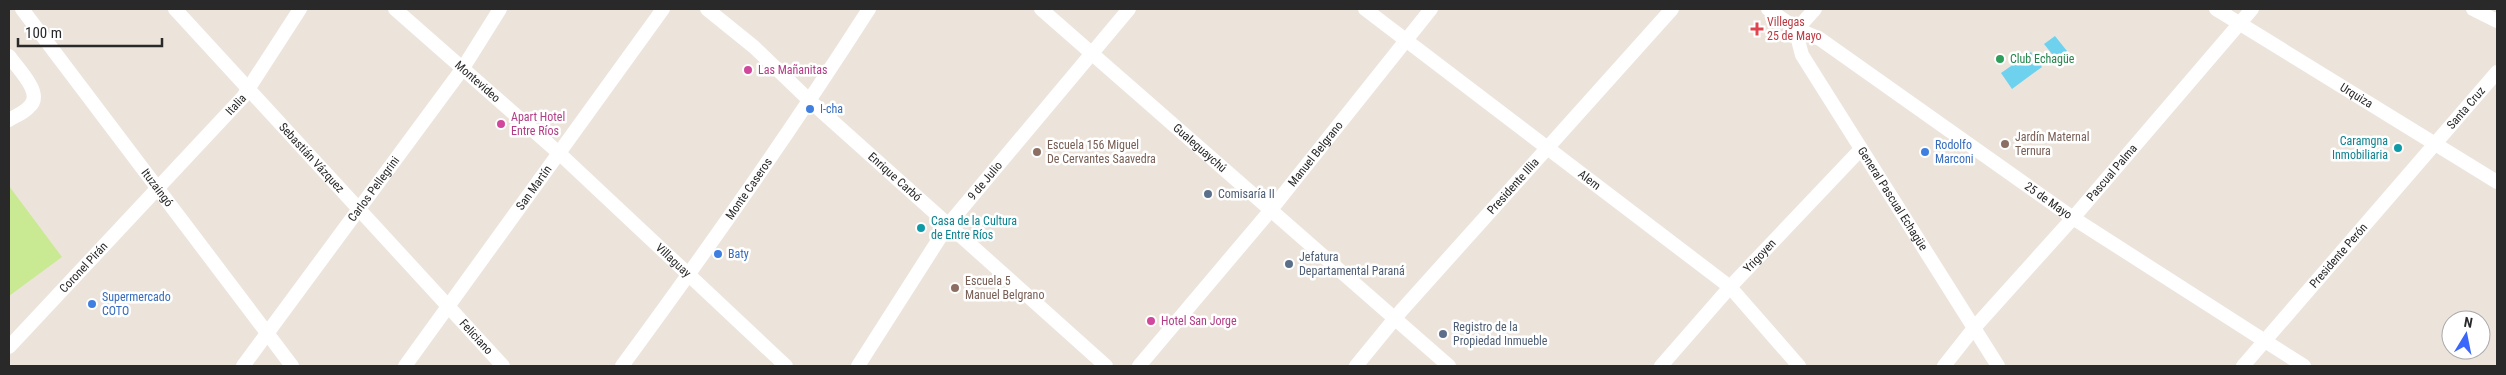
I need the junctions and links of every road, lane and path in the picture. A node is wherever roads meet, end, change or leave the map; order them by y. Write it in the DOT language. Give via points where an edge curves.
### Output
graph roads {
  1 [pos="22,9"];
  2 [pos="175,9"];
  3 [pos="300,9"];
  4 [pos="395,9"];
  5 [pos="500,9"];
  6 [pos="663,9"];
  7 [pos="707,9"];
  8 [pos="869,9"];
  9 [pos="1041,9"];
  10 [pos="1129,9"];
  11 [pos="1365,9"];
  12 [pos="1431,9"];
  13 [pos="1672,9"];
  14 [pos="1768,9"];
  15 [pos="1781,9"];
  16 [pos="1816,9"];
  17 [pos="2216,9"];
  18 [pos="2252,9"];
  19 [pos="2473,9"];
  20 [pos="2497,21"];
  21 [pos="2240,23"];
  22 [pos="1797,29"];
  23 [pos="1406,41"];
  24 [pos="1092,54"];
  25 [pos="9,56"];
  26 [pos="463,68"];
  27 [pos="2497,72"];
  28 [pos="249,88"];
  29 [pos="810,101"];
  30 [pos="9,120"];
  31 [pos="2435,144"];
  32 [pos="1546,148"];
  33 [pos="1862,149"];
  34 [pos="560,154"];
  35 [pos="2497,182"];
  36 [pos="158,187"];
  37 [pos="359,208"];
  38 [pos="1270,212"];
  39 [pos="2073,218"];
  40 [pos="948,225"];
  41 [pos="689,275"];
  42 [pos="1730,287"];
  43 [pos="450,307"];
  44 [pos="1394,320"];
  45 [pos="1974,328"];
  46 [pos="268,333"];
  47 [pos="2266,340"];
  48 [pos="9,347"];
  49 [pos="243,366"];
  50 [pos="292,366"];
  51 [pos="405,366"];
  52 [pos="504,366"];
  53 [pos="622,366"];
  54 [pos="786,366"];
  55 [pos="858,366"];
  56 [pos="1106,366"];
  57 [pos="1139,366"];
  58 [pos="1356,366"];
  59 [pos="1448,366"];
  60 [pos="1661,366"];
  61 [pos="1799,366"];
  62 [pos="1944,366"];
  63 [pos="1998,366"];
  64 [pos="2243,366"];
  65 [pos="2304,366"];
  1 -- 36 [label="street, Ituzaingó"];
  2 -- 28 [label="street, Sebastián Vázquez"];
  3 -- 28 [label="street, Italia"];
  4 -- 26 [label="street, Montevideo"];
  5 -- 26 [label="street, Carlos Pellegrini"];
  6 -- 34 [label="street, San Martín"];
  7 -- 29 [label="street, Enrique Carbó" via="754,47"];
  8 -- 29 [label="street, Monte Caseros"];
  9 -- 24 [label="street, Gualeguaychú"];
  10 -- 24 [label="street, 9 de Julio"];
  11 -- 23 [label="street, Alem"];
  12 -- 23 [label="street, Manuel Belgrano"];
  13 -- 32 [label="street, Presidente Illia"];
  14 -- 22 [label="street, 25 de Mayo"];
  15 -- 22 [label="street, 25 de Mayo"];
  16 -- 22 [label="street"];
  17 -- 21 [label="street, Urquiza"];
  18 -- 21 [label="street, Pascual Palma"];
  19 -- 20 [label="street"];
  21 -- 31 [label="street, Urquiza"];
  21 -- 39 [label="street, Pascual Palma"];
  22 -- 33 [label="street, General Pascual Echagüe" via="1802,54"];
  22 -- 39 [label="street, 25 de Mayo" via="1820,39"];
  23 -- 32 [label="street, Alem"];
  23 -- 38 [label="street, Manuel Belgrano"];
  24 -- 38 [label="street, Gualeguaychú"];
  24 -- 40 [label="street, 9 de Julio"];
  25 -- 30 [label="street" via="33,90 33,103"];
  26 -- 34 [label="street, Montevideo"];
  26 -- 37 [label="street, Carlos Pellegrini"];
  27 -- 31 [label="street, Santa Cruz"];
  28 -- 36 [label="street, Italia"];
  28 -- 37 [label="street, Sebastián Vázquez"];
  29 -- 40 [label="street, Enrique Carbó"];
  29 -- 41 [label="street, Monte Caseros"];
  31 -- 35 [label="street, Urquiza"];
  31 -- 47 [label="street, Presidente Perón"];
  32 -- 42 [label="street, Alem"];
  32 -- 44 [label="street, Presidente Illia"];
  33 -- 42 [label="street, Yrigoyen"];
  33 -- 45 [label="street, General Pascual Echagüe"];
  34 -- 41 [label="street, Villaguay"];
  34 -- 43 [label="street, San Martín"];
  36 -- 46 [label="street, Ituzaingó"];
  36 -- 48 [label="street, Coronel Pirán"];
  37 -- 43 [label="street, Sebastián Vázquez"];
  37 -- 46 [label="street, Carlos Pellegrini"];
  38 -- 44 [label="street, Gualeguaychú"];
  38 -- 57 [label="street, Manuel Belgrano"];
  39 -- 45 [label="street, Pascual Palma"];
  39 -- 47 [label="street, 25 de Mayo"];
  40 -- 55 [label="street, 9 de Julio"];
  40 -- 56 [label="street, Enrique Carbó"];
  41 -- 53 [label="street, Monte Caseros"];
  41 -- 54 [label="street, Villaguay"];
  42 -- 60 [label="street, Yrigoyen"];
  42 -- 61 [label="street, Alem"];
  43 -- 51 [label="street, San Martín"];
  43 -- 52 [label="street, Feliciano"];
  44 -- 58 [label="street, Presidente Illia"];
  44 -- 59 [label="street, Gualeguaychú"];
  45 -- 62 [label="street, Pascual Palma"];
  45 -- 63 [label="street, General Pascual Echagüe"];
  46 -- 49 [label="street, Carlos Pellegrini"];
  46 -- 50 [label="street, Ituzaingó"];
  47 -- 64 [label="street, Presidente Perón"];
  47 -- 65 [label="street, 25 de Mayo"];
}
